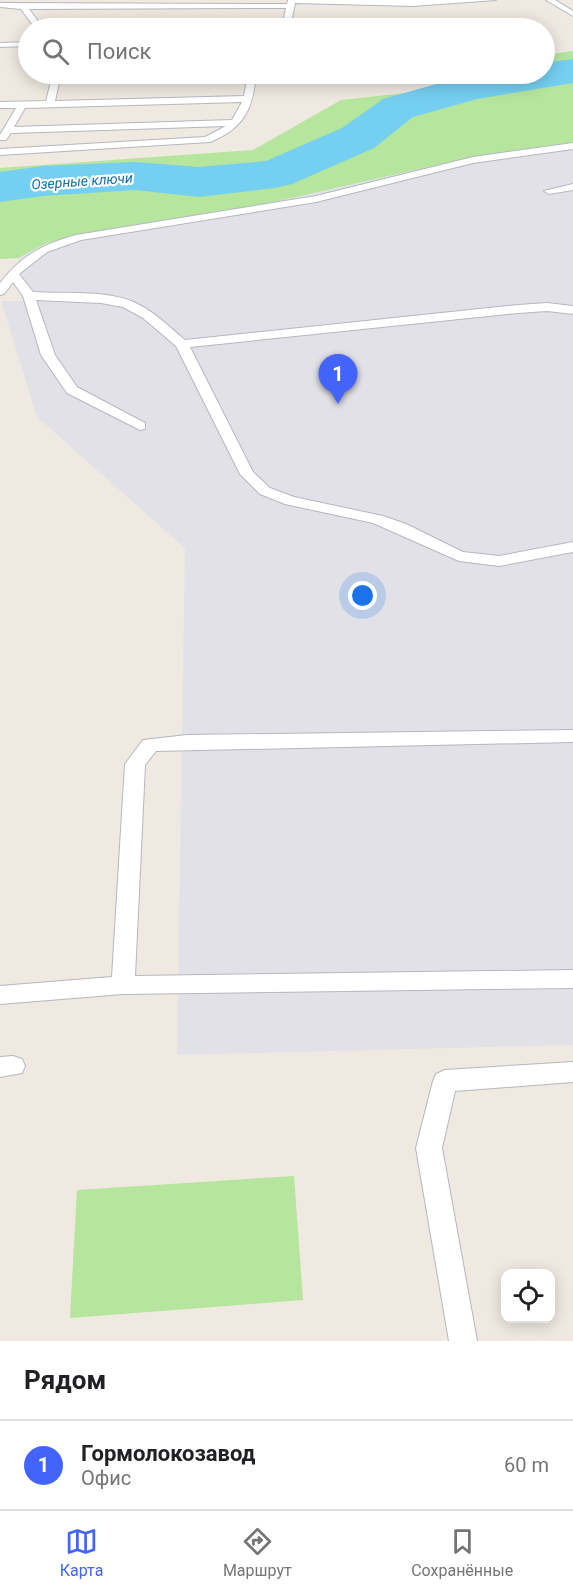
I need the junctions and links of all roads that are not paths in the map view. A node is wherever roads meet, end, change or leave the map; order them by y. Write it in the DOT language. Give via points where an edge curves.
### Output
graph roads {
  1 [pos="492,0"];
  2 [pos="550,0"];
  3 [pos="292,3"];
  4 [pos="0,4"];
  5 [pos="23,7"];
  6 [pos="573,14"];
  7 [pos="31,18"];
  8 [pos="288,18"];
  9 [pos="18,44"];
  10 [pos="0,45"];
  11 [pos="55,84"];
  12 [pos="251,84"];
  13 [pos="249,99"];
  14 [pos="50,104"];
  15 [pos="0,105"];
  16 [pos="22,105"];
  17 [pos="236,123"];
  18 [pos="8,130"];
  19 [pos="0,144"];
  20 [pos="573,146"];
  21 [pos="0,152"];
  22 [pos="573,187"];
  23 [pos="549,191"];
  24 [pos="13,274"];
  25 [pos="0,291"];
  26 [pos="29,296"];
  27 [pos="573,310"];
  28 [pos="182,344"];
  29 [pos="140,426"];
  30 [pos="573,547"];
  31 [pos="573,736"];
  32 [pos="573,980"];
  33 [pos="123,985"];
  34 [pos="0,995"];
  35 [pos="573,1072"];
  36 [pos="463,1341"];
  1 -- 3 [label="lane"];
  2 -- 6 [label="lane"];
  3 -- 5 [label="lane"];
  3 -- 8 [label="lane"];
  4 -- 5 [label="lane"];
  5 -- 7 [label="lane"];
  9 -- 10 [label="lane"];
  11 -- 14 [label="lane"];
  12 -- 13 [label="lane"];
  13 -- 14 [label="lane"];
  13 -- 17 [label="lane"];
  14 -- 16 [label="lane"];
  15 -- 16 [label="lane"];
  16 -- 18 [label="lane"];
  17 -- 18 [label="lane"];
  17 -- 21 [label="lane" via="222,135 207,140"];
  18 -- 19 [label="lane"];
  20 -- 24 [label="lane" via="473,160 316,199 80,237 28,256"];
  22 -- 23 [label="lane"];
  24 -- 25 [label="lane"];
  24 -- 26 [label="lane"];
  26 -- 28 [label="lane" via="127,304"];
  26 -- 29 [label="lane" via="48,355 72,390"];
  27 -- 28 [label="lane" via="518,309"];
  28 -- 30 [label="lane" via="247,474 265,491 290,501 377,519 459,556 499,561"];
  31 -- 33 [label="lane" via="150,745 135,764"];
  32 -- 33 [label="lane"];
  33 -- 34 [label="lane"];
  35 -- 36 [label="lane" via="445,1082 429,1148"];
}
